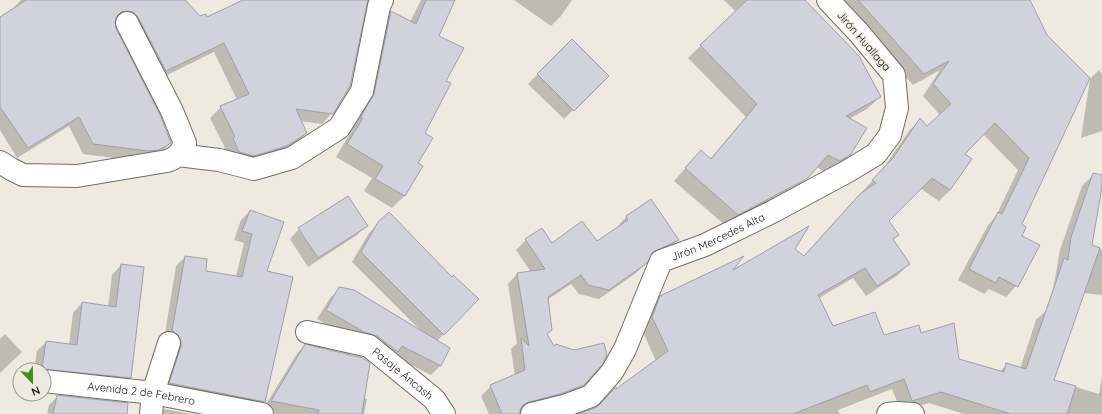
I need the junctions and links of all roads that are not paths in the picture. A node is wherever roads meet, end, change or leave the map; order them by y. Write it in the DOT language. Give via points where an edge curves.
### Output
graph roads {
  1 [pos="382,0"];
  2 [pos="828,0"];
  3 [pos="127,23"];
  4 [pos="897,108"];
  5 [pos="178,155"];
  6 [pos="0,162"];
  7 [pos="307,332"];
  8 [pos="169,343"];
  9 [pos="52,383"];
  10 [pos="152,404"];
  11 [pos="262,414"];
  12 [pos="444,414"];
  13 [pos="532,414"];
  14 [pos="888,414"];
  15 [pos="913,414"];
  1 -- 5 [label="street" via="362,91 340,128 292,158 254,170 219,160"];
  2 -- 4 [label="street, Jirón Huallaga" via="894,75"];
  3 -- 5 [label="street" via="172,111 185,143"];
  4 -- 13 [label="street, Jirón Mercedes Alta" via="890,135 876,154 774,211 706,245 661,261 625,350 612,372 591,396"];
  5 -- 6 [label="street" via="167,161 77,176 23,175"];
  7 -- 12 [label="street, Pasaje Áncash" via="369,346 434,399"];
  8 -- 10 [label="street"];
  9 -- 10 [label="street, Avenida 2 de Febrero"];
  10 -- 11 [label="street, Avenida 2 de Febrero"];
  14 -- 15 [label="street"];
}
